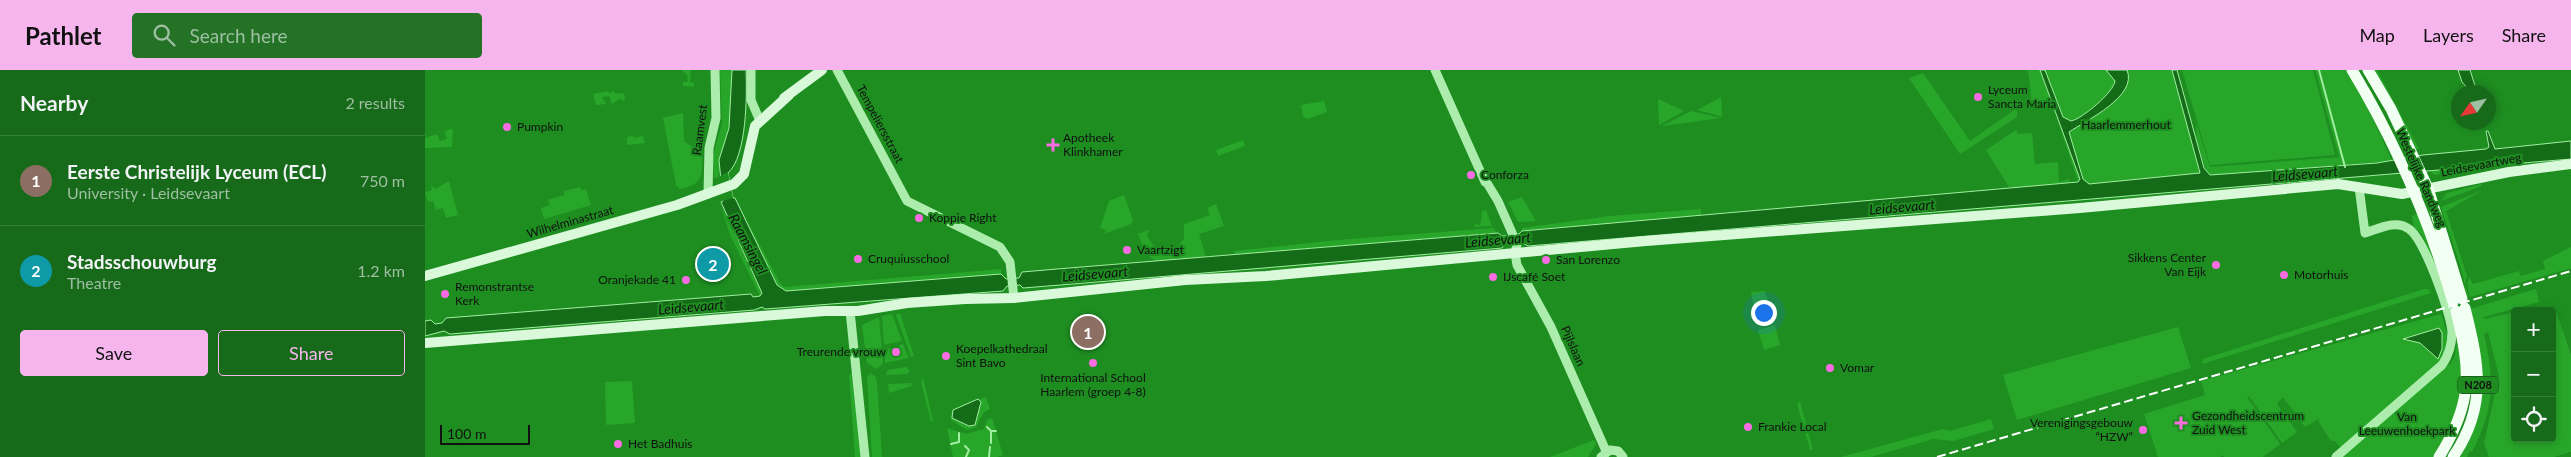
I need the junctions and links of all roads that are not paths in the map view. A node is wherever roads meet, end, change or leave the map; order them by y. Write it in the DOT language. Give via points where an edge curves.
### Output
graph roads {
  1 [pos="715,70"];
  2 [pos="751,70"];
  3 [pos="822,70"];
  4 [pos="837,70"];
  5 [pos="1435,70"];
  6 [pos="2352,70"];
  7 [pos="2368,70"];
  8 [pos="758,118"];
  9 [pos="2571,164"];
  10 [pos="2359,187"];
  11 [pos="2428,188"];
  12 [pos="2415,192"];
  13 [pos="709,194"];
  14 [pos="1515,249"];
  15 [pos="425,276"];
  16 [pos="1015,298"];
  17 [pos="2459,305"];
  18 [pos="849,311"];
  19 [pos="425,343"];
  20 [pos="1603,454"];
  21 [pos="865,457"];
  22 [pos="1623,457"];
  23 [pos="2336,457"];
  24 [pos="2439,457"];
  25 [pos="2453,457"];
  1 -- 13 [label="street, Raamvest" via="716,118 709,148"];
  2 -- 8 [label="street" via="751,100"];
  3 -- 8 [label="main road"];
  4 -- 16 [label="street, Tempeliersstraat" via="911,205 1000,247 1010,262"];
  5 -- 14 [label="street, Pijlslaan"];
  6 -- 12 [label="main road, Westelijke Randweg / N208"];
  7 -- 11 [label="main road, Westelijke Randweg / N208"];
  8 -- 13 [label="main road, Wilhelminastraat" via="744,174 738,182"];
  9 -- 11 [label="main road, Leidsevaartweg"];
  10 -- 12 [label="main road, Leidsevaartweg" via="2396,194"];
  10 -- 14 [label="main road" via="2338,184"];
  10 -- 23 [label="street" via="2365,233 2393,224 2409,229 2426,254 2445,304 2452,331 2451,346 2443,365"];
  11 -- 12 [label="main road, Leidsevaartweg"];
  11 -- 17 [label="main road, Westelijke Randweg / N208"];
  12 -- 17 [label="main road, Westelijke Randweg / N208"];
  13 -- 15 [label="main road, Wilhelminastraat"];
  14 -- 16 [label="main road" via="1266,276 1185,280"];
  14 -- 20 [label="street, Pijlslaan" via="1517,265 1552,328"];
  16 -- 18 [label="main road" via="965,299"];
  17 -- 24 [label="main road, Westelijke Randweg / N208" via="2468,379 2455,431"];
  17 -- 25 [label="main road, Westelijke Randweg / N208" via="2477,356 2479,381 2471,424"];
  18 -- 19 [label="main road"];
  18 -- 21 [label="street"];
  20 -- 22 [label="street" via="1614,450"];
}
